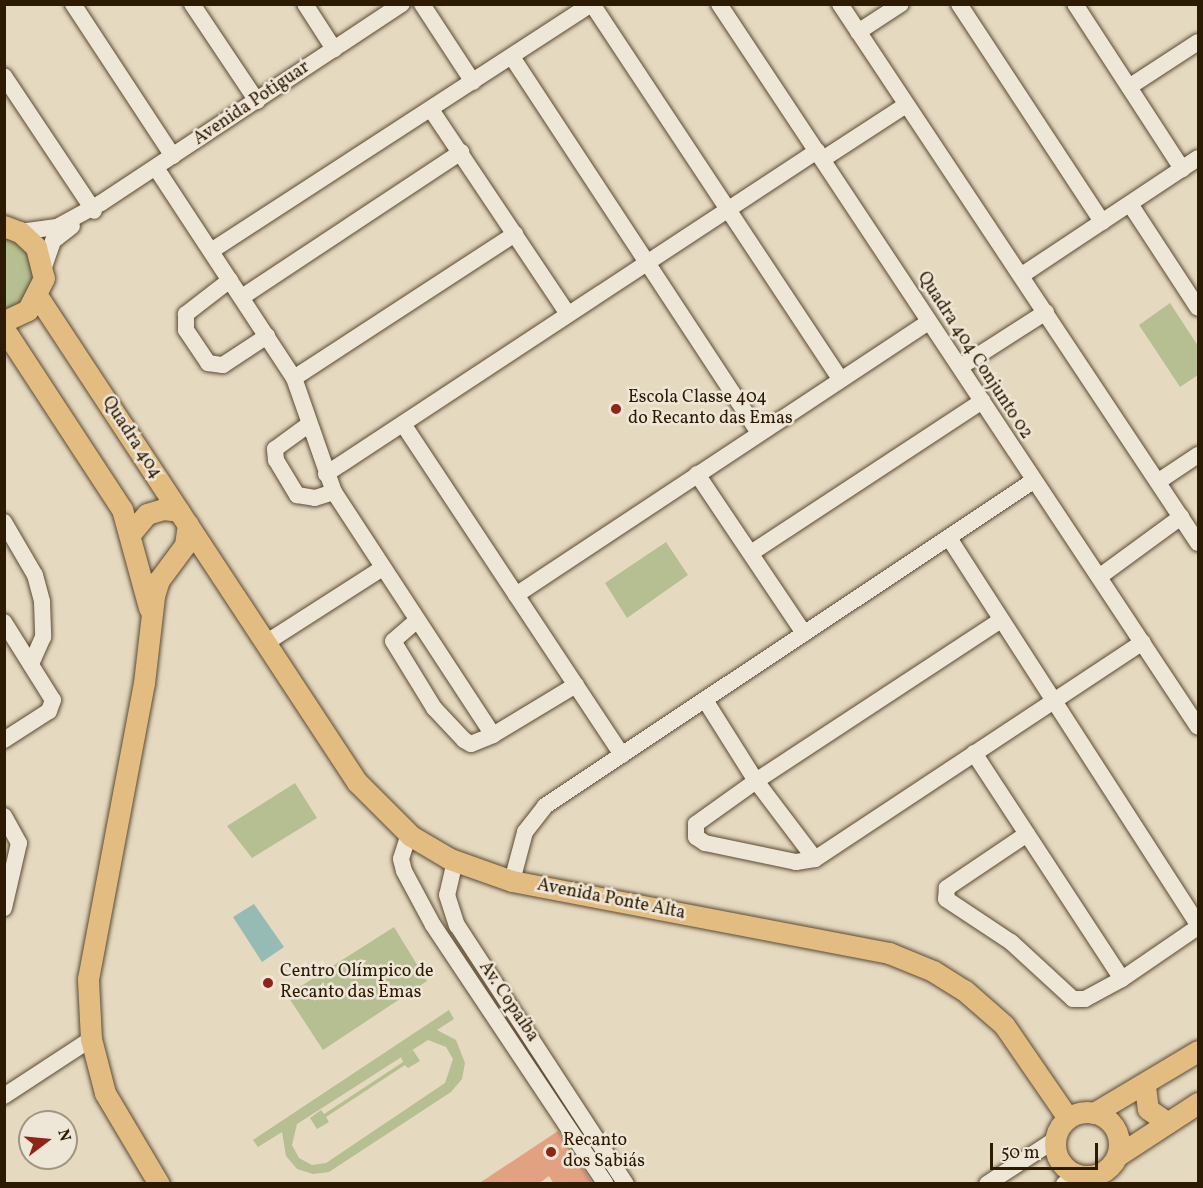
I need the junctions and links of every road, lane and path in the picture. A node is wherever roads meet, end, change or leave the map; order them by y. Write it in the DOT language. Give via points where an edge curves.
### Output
graph roads {
  1 [pos="73,4"];
  2 [pos="192,4"];
  3 [pos="305,4"];
  4 [pos="402,4"];
  5 [pos="422,4"];
  6 [pos="591,4"];
  7 [pos="719,4"];
  8 [pos="840,4"];
  9 [pos="901,4"];
  10 [pos="959,4"];
  11 [pos="1077,5"];
  12 [pos="858,32"];
  13 [pos="1198,42"];
  14 [pos="334,49"];
  15 [pos="512,57"];
  16 [pos="4,76"];
  17 [pos="473,82"];
  18 [pos="1129,87"];
  19 [pos="257,101"];
  20 [pos="906,105"];
  21 [pos="432,111"];
  22 [pos="460,152"];
  23 [pos="820,155"];
  24 [pos="173,156"];
  25 [pos="1198,158"];
  26 [pos="156,168"];
  27 [pos="1182,169"];
  28 [pos="1130,204"];
  29 [pos="95,207"];
  30 [pos="729,208"];
  31 [pos="1102,222"];
  32 [pos="12,229"];
  33 [pos="515,234"];
  34 [pos="211,251"];
  35 [pos="647,260"];
  36 [pos="44,267"];
  37 [pos="1022,275"];
  38 [pos="230,280"];
  39 [pos="38,297"];
  40 [pos="242,297"];
  41 [pos="1198,308"];
  42 [pos="1046,312"];
  43 [pos="568,314"];
  44 [pos="4,321"];
  45 [pos="928,322"];
  46 [pos="4,329"];
  47 [pos="267,336"];
  48 [pos="960,367"];
  49 [pos="294,378"];
  50 [pos="840,379"];
  51 [pos="982,401"];
  52 [pos="403,424"];
  53 [pos="308,425"];
  54 [pos="758,432"];
  55 [pos="1198,455"];
  56 [pos="326,474"];
  57 [pos="697,474"];
  58 [pos="1034,481"];
  59 [pos="1159,481"];
  60 [pos="334,492"];
  61 [pos="1181,517"];
  62 [pos="184,518"];
  63 [pos="4,522"];
  64 [pos="949,538"];
  65 [pos="134,540"];
  66 [pos="1198,543"];
  67 [pos="752,553"];
  68 [pos="173,563"];
  69 [pos="381,569"];
  70 [pos="1099,577"];
  71 [pos="224,578"];
  72 [pos="516,595"];
  73 [pos="150,617"];
  74 [pos="1001,620"];
  75 [pos="415,622"];
  76 [pos="5,623"];
  77 [pos="804,633"];
  78 [pos="1143,642"];
  79 [pos="264,644"];
  80 [pos="32,664"];
  81 [pos="576,685"];
  82 [pos="705,700"];
  83 [pos="1053,700"];
  84 [pos="1198,727"];
  85 [pos="493,735"];
  86 [pos="4,740"];
  87 [pos="974,753"];
  88 [pos="622,755"];
  89 [pos="756,781"];
  90 [pos="4,816"];
  91 [pos="409,834"];
  92 [pos="1027,834"];
  93 [pos="11,855"];
  94 [pos="815,859"];
  95 [pos="455,861"];
  96 [pos="512,881"];
  97 [pos="4,908"];
  98 [pos="1198,925"];
  99 [pos="1122,979"];
  100 [pos="91,1039"];
  101 [pos="1198,1051"];
  102 [pos="1145,1086"];
  103 [pos="4,1096"];
  104 [pos="1198,1103"];
  105 [pos="1094,1113"];
  106 [pos="1068,1118"];
  107 [pos="1168,1123"];
  108 [pos="1056,1139"];
  109 [pos="1112,1170"];
  110 [pos="1070,1179"];
  111 [pos="159,1184"];
  112 [pos="606,1184"];
  113 [pos="626,1184"];
  114 [pos="987,1184"];
  1 -- 24 [label="street"];
  2 -- 19 [label="street"];
  3 -- 14 [label="street"];
  4 -- 14 [label="street, Avenida Potiguar"];
  5 -- 17 [label="street"];
  6 -- 15 [label="street"];
  6 -- 30 [label="street"];
  7 -- 23 [label="street, Quadra 404 Conjunto 02"];
  8 -- 12 [label="street"];
  9 -- 12 [label="street"];
  10 -- 31 [label="street"];
  11 -- 18 [label="street"];
  12 -- 20 [label="street"];
  13 -- 18 [label="street"];
  14 -- 19 [label="street, Avenida Potiguar"];
  15 -- 17 [label="street"];
  15 -- 35 [label="street"];
  16 -- 29 [label="street"];
  17 -- 21 [label="street"];
  18 -- 27 [label="street"];
  19 -- 24 [label="street, Avenida Potiguar"];
  20 -- 23 [label="street"];
  20 -- 37 [label="street"];
  21 -- 22 [label="street"];
  21 -- 34 [label="street"];
  22 -- 33 [label="street"];
  22 -- 40 [label="street"];
  23 -- 30 [label="street"];
  23 -- 45 [label="street, Quadra 404 Conjunto 02"];
  24 -- 26 [label="street, Avenida Potiguar"];
  25 -- 27 [label="street"];
  26 -- 29 [label="street, Avenida Potiguar"];
  26 -- 34 [label="street"];
  27 -- 28 [label="street"];
  28 -- 31 [label="street"];
  28 -- 41 [label="street"];
  29 -- 32 [label="street, Avenida Potiguar" via="57,226"];
  29 -- 36 [label="street, Avenida Potiguar" via="53,241"];
  30 -- 35 [label="street"];
  30 -- 50 [label="street"];
  31 -- 37 [label="street"];
  32 -- 36 [label="main road, Avenida Potiguar" via="36,247"];
  33 -- 43 [label="street"];
  33 -- 49 [label="street"];
  34 -- 38 [label="street"];
  35 -- 43 [label="street"];
  35 -- 54 [label="street"];
  36 -- 39 [label="main road, Avenida Potiguar"];
  37 -- 42 [label="street"];
  38 -- 40 [label="street"];
  38 -- 47 [label="street" via="186,314 186,330 208,363 222,365"];
  39 -- 44 [label="main road" via="28,310"];
  39 -- 62 [label="main road, Quadra 404"];
  40 -- 47 [label="street"];
  42 -- 48 [label="street"];
  42 -- 59 [label="street"];
  43 -- 52 [label="street"];
  45 -- 48 [label="street, Quadra 404 Conjunto 02"];
  45 -- 50 [label="street"];
  46 -- 65 [label="main road" via="107,481"];
  47 -- 49 [label="street"];
  48 -- 51 [label="street, Quadra 404 Conjunto 02"];
  49 -- 53 [label="street"];
  50 -- 54 [label="street"];
  51 -- 58 [label="street, Quadra 404 Conjunto 02"];
  51 -- 67 [label="street"];
  52 -- 56 [label="street"];
  52 -- 72 [label="street"];
  53 -- 56 [label="street"];
  53 -- 60 [label="street" via="275,449 276,460 297,495 315,498"];
  54 -- 57 [label="street"];
  55 -- 59 [label="street"];
  56 -- 60 [label="street"];
  57 -- 67 [label="street"];
  57 -- 72 [label="street"];
  58 -- 64 [label="street"];
  58 -- 70 [label="street, Quadra 404 Conjunto 02"];
  59 -- 61 [label="street"];
  60 -- 69 [label="street"];
  61 -- 66 [label="street"];
  61 -- 70 [label="street"];
  62 -- 65 [label="main road" via="163,509 147,514"];
  62 -- 68 [label="main road" via="185,545"];
  62 -- 71 [label="main road, Quadra 404"];
  63 -- 80 [label="street" via="35,575 42,602 43,637"];
  64 -- 74 [label="street"];
  64 -- 77 [label="street"];
  65 -- 68 [label="main road" via="154,559"];
  65 -- 73 [label="main road"];
  67 -- 77 [label="street"];
  68 -- 71 [label="main road" via="196,564"];
  68 -- 73 [label="main road" via="159,580"];
  69 -- 75 [label="street"];
  69 -- 79 [label="street"];
  70 -- 78 [label="street, Quadra 404 Conjunto 02"];
  71 -- 79 [label="main road, Avenida Ponte Alta"];
  72 -- 81 [label="street"];
  73 -- 100 [label="main road" via="144,682 91,953"];
  74 -- 83 [label="street"];
  74 -- 89 [label="street"];
  75 -- 85 [label="street"];
  75 -- 85 [label="street" via="393,641 434,708 471,744"];
  76 -- 80 [label="street"];
  77 -- 82 [label="street"];
  78 -- 83 [label="street"];
  78 -- 84 [label="street, Quadra 404 Conjunto 02"];
  79 -- 91 [label="main road, Avenida Ponte Alta" via="357,782"];
  80 -- 86 [label="street" via="51,693 53,706"];
  81 -- 85 [label="street"];
  81 -- 88 [label="street"];
  82 -- 88 [label="street"];
  82 -- 89 [label="street"];
  83 -- 87 [label="street"];
  83 -- 98 [label="street"];
  87 -- 92 [label="street"];
  87 -- 94 [label="street"];
  88 -- 96 [label="street" via="535,814 525,832"];
  89 -- 94 [label="street"];
  89 -- 94 [label="street" via="696,824 696,837 705,843 796,862"];
  90 -- 93 [label="street" via="17,835"];
  91 -- 95 [label="main road, Avenida Ponte Alta"];
  91 -- 112 [label="street, Av. Copaíba" via="401,859 404,871 433,925"];
  92 -- 99 [label="street"];
  92 -- 99 [label="street" via="947,888 946,898 1011,942 1073,999 1085,999"];
  93 -- 97 [label="street"];
  95 -- 96 [label="main road, Avenida Ponte Alta"];
  95 -- 113 [label="street, Av. Copaíba" via="447,895 457,925"];
  96 -- 106 [label="main road, Avenida Ponte Alta" via="889,954 933,971 964,990 1004,1025"];
  98 -- 99 [label="street"];
  100 -- 103 [label="street"];
  100 -- 111 [label="main road" via="113,1109"];
  101 -- 102 [label="main road"];
  102 -- 105 [label="main road"];
  102 -- 107 [label="main road" via="1148,1109"];
  104 -- 107 [label="main road"];
  105 -- 106 [label="main road"];
  105 -- 109 [label="main road" via="1114,1127"];
  106 -- 108 [label="main road"];
  107 -- 109 [label="main road"];
  108 -- 110 [label="main road" via="1057,1156"];
  108 -- 114 [label="street"];
  109 -- 110 [label="main road"];
}
